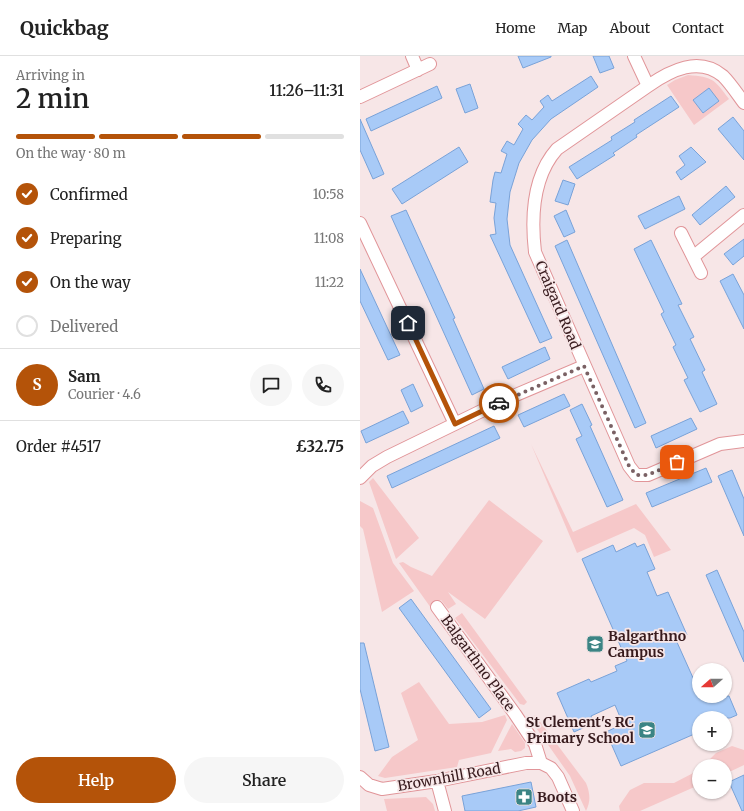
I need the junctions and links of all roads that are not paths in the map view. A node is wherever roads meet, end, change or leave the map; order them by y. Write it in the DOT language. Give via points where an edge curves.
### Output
graph roads {
  1 [pos="412,56"];
  2 [pos="634,56"];
  3 [pos="430,64"];
  4 [pos="418,70"];
  5 [pos="648,86"];
  6 [pos="360,97"];
  7 [pos="744,104"];
  8 [pos="744,215"];
  9 [pos="360,222"];
  10 [pos="681,233"];
  11 [pos="693,257"];
  12 [pos="701,272"];
  13 [pos="584,366"];
  14 [pos="455,424"];
  15 [pos="744,441"];
  16 [pos="360,478"];
  17 [pos="437,607"];
  18 [pos="541,763"];
  19 [pos="360,778"];
  20 [pos="437,781"];
  21 [pos="445,811"];
  22 [pos="573,811"];
  1 -- 4 [label="street"];
  2 -- 5 [label="street"];
  3 -- 4 [label="street"];
  4 -- 6 [label="street"];
  5 -- 7 [label="street, Craigard Road" via="683,66 710,67 724,77"];
  5 -- 13 [label="street, Craigard Road" via="557,149 542,173 537,193 533,215 535,252"];
  8 -- 11 [label="street"];
  9 -- 14 [label="street"];
  10 -- 11 [label="street"];
  11 -- 12 [label="street"];
  13 -- 14 [label="street"];
  13 -- 15 [label="street, Craigard Road" via="629,466 636,475 648,475 720,444"];
  14 -- 16 [label="street" via="387,457 372,466"];
  17 -- 18 [label="street, Balgarthno Place" via="535,744"];
  18 -- 20 [label="street, Brownhill Road" via="526,763"];
  18 -- 22 [label="street" via="551,768 558,777"];
  19 -- 20 [label="street, Brownhill Road" via="369,786 382,789"];
  20 -- 21 [label="street"];
}
